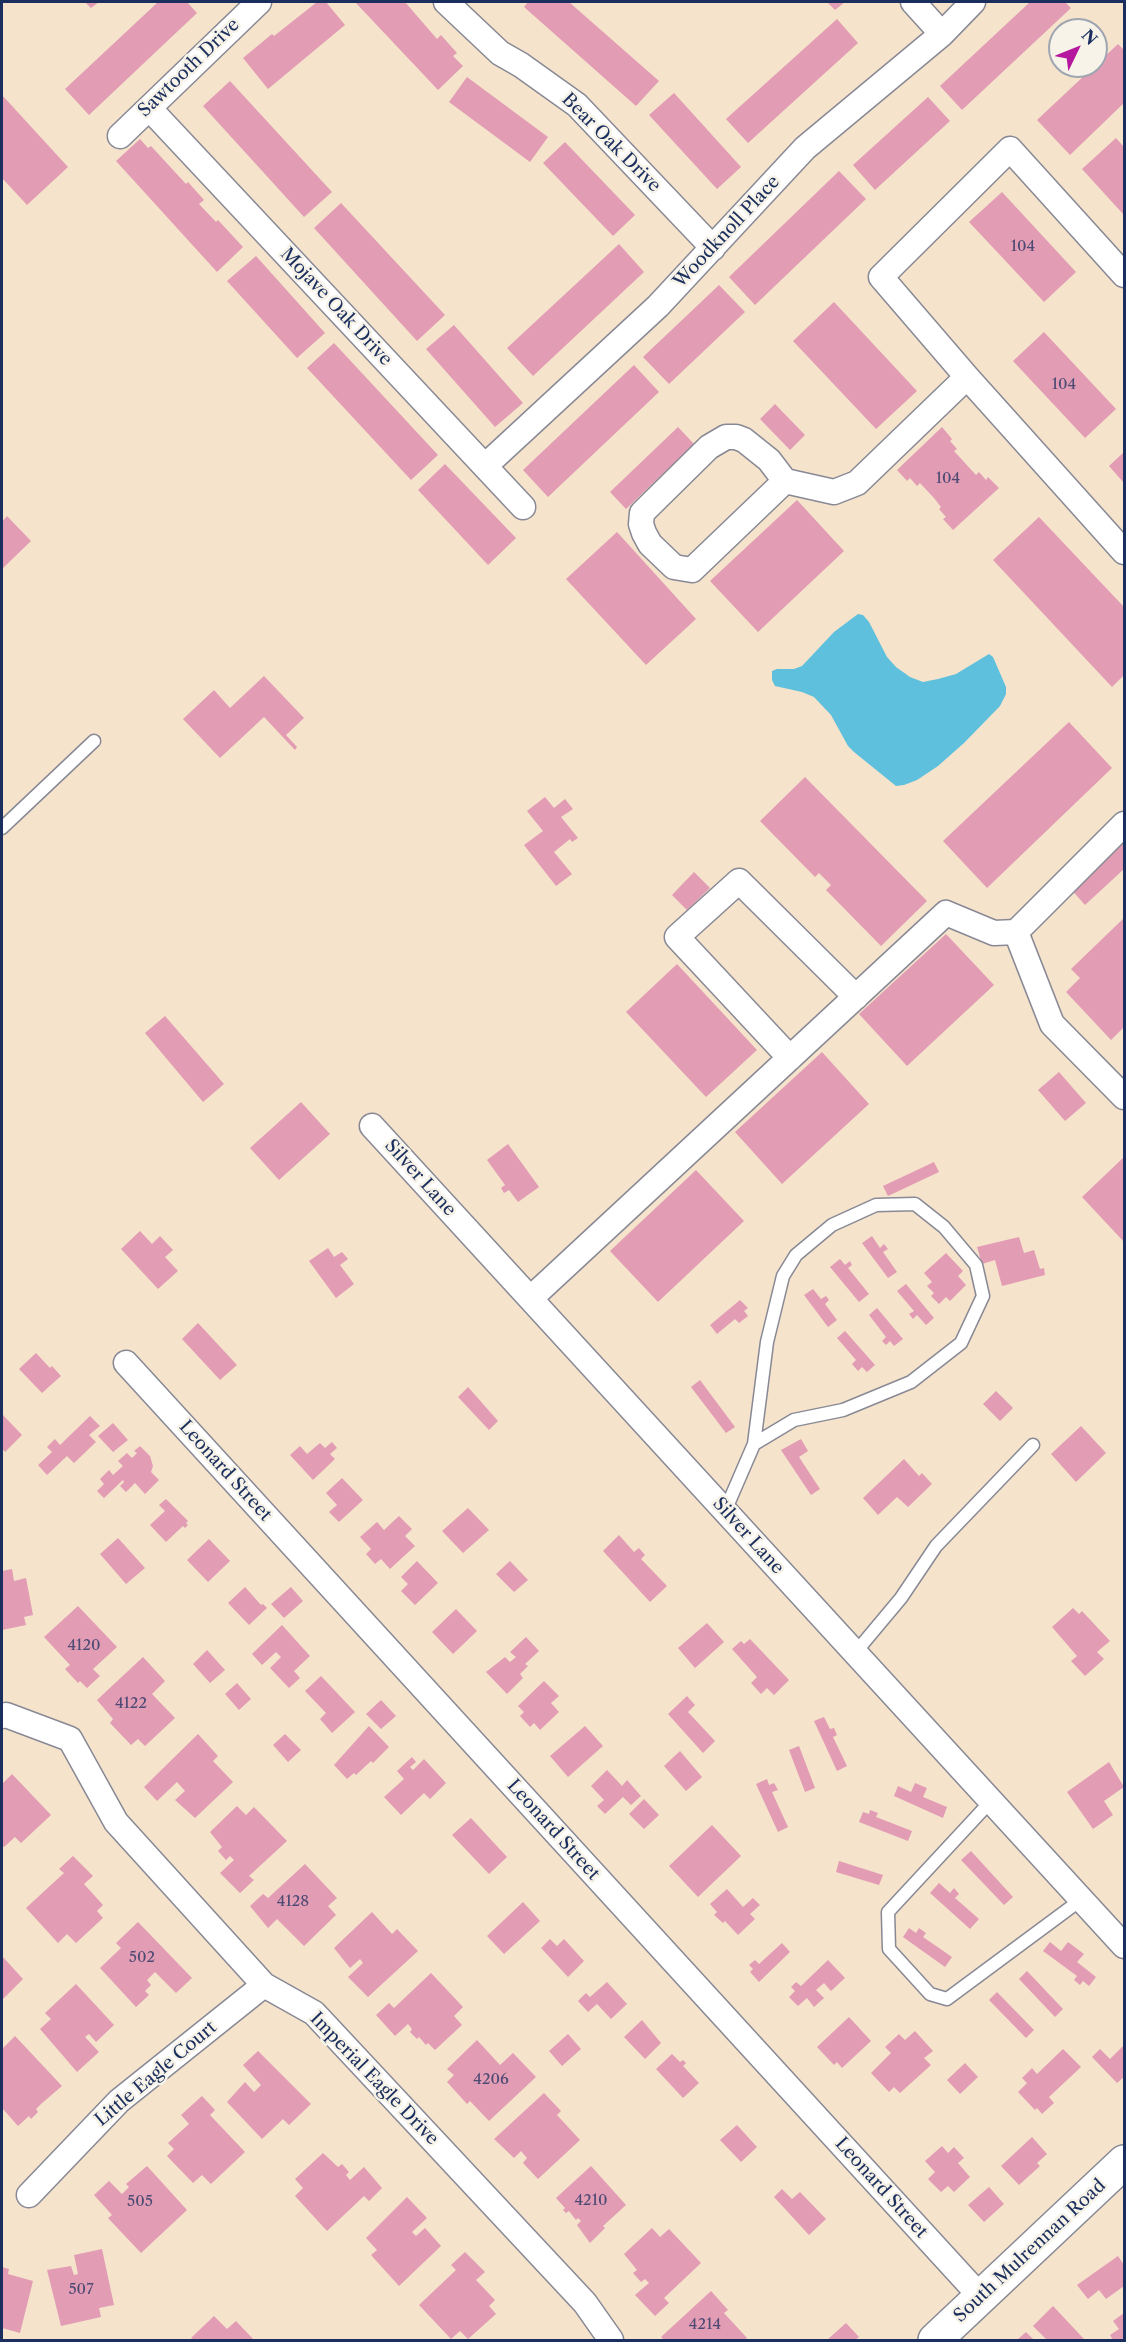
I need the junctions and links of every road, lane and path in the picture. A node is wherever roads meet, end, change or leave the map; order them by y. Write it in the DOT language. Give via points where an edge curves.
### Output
graph roads {
  1 [pos="259,2"];
  2 [pos="446,2"];
  3 [pos="913,2"];
  4 [pos="973,2"];
  5 [pos="942,34"];
  6 [pos="149,108"];
  7 [pos="120,136"];
  8 [pos="712,248"];
  9 [pos="1122,271"];
  10 [pos="967,377"];
  11 [pos="485,466"];
  12 [pos="785,481"];
  13 [pos="524,507"];
  14 [pos="1125,552"];
  15 [pos="94,741"];
  16 [pos="1125,824"];
  17 [pos="2,828"];
  18 [pos="1016,932"];
  19 [pos="856,997"];
  20 [pos="790,1058"];
  21 [pos="1125,1097"];
  22 [pos="372,1126"];
  23 [pos="531,1298"];
  24 [pos="126,1363"];
  25 [pos="754,1444"];
  26 [pos="1033,1445"];
  27 [pos="725,1511"];
  28 [pos="855,1653"];
  29 [pos="2,1716"];
  30 [pos="991,1801"];
  31 [pos="1082,1899"];
  32 [pos="1125,1946"];
  33 [pos="264,1984"];
  34 [pos="1125,2162"];
  35 [pos="29,2195"];
  36 [pos="981,2296"];
  37 [pos="610,2340"];
  38 [pos="935,2340"];
  1 -- 6 [label="street, Sawtooth Drive"];
  2 -- 8 [label="street, Bear Oak Drive" via="500,53 577,105"];
  3 -- 5 [label="street"];
  4 -- 5 [label="street, Woodknoll Place"];
  5 -- 8 [label="street, Woodknoll Place" via="805,147"];
  6 -- 7 [label="street, Sawtooth Drive"];
  6 -- 11 [label="street, Mojave Oak Drive"];
  8 -- 11 [label="street, Woodknoll Place" via="658,306"];
  9 -- 10 [label="street" via="1010,149 880,277"];
  10 -- 12 [label="street" via="857,483 834,492"];
  10 -- 14 [label="street"];
  11 -- 13 [label="street, Mojave Oak Drive"];
  12 -- 12 [label="street" via="692,570 674,567 644,533 642,513 709,447 726,437 744,440 769,460"];
  15 -- 17 [label="lane"];
  16 -- 18 [label="street"];
  18 -- 19 [label="street" via="994,933 946,913"];
  18 -- 21 [label="street" via="1052,1024"];
  19 -- 20 [label="street"];
  19 -- 20 [label="street" via="739,881 677,937"];
  20 -- 23 [label="street"];
  22 -- 23 [label="street, Silver Lane"];
  23 -- 27 [label="street, Silver Lane"];
  24 -- 36 [label="street, Leonard Street"];
  25 -- 25 [label="lane" via="794,1420 843,1410 911,1382 962,1343 983,1296 976,1265 944,1227 915,1204 876,1205 831,1225 796,1255 783,1276 767,1342"];
  25 -- 27 [label="lane"];
  26 -- 28 [label="lane" via="936,1546 901,1598"];
  27 -- 28 [label="street, Silver Lane"];
  28 -- 30 [label="street, Silver Lane"];
  29 -- 33 [label="street, Imperial Eagle Drive" via="70,1739 116,1822"];
  30 -- 31 [label="street, Silver Lane"];
  30 -- 31 [label="lane" via="888,1912 889,1949 930,1994 947,1999"];
  31 -- 32 [label="street, Silver Lane"];
  33 -- 35 [label="street, Little Eagle Court" via="119,2101"];
  33 -- 37 [label="street, Imperial Eagle Drive" via="314,2013 585,2302"];
  34 -- 36 [label="street, South Mulrennan Road"];
  36 -- 38 [label="street, South Mulrennan Road"];
}
